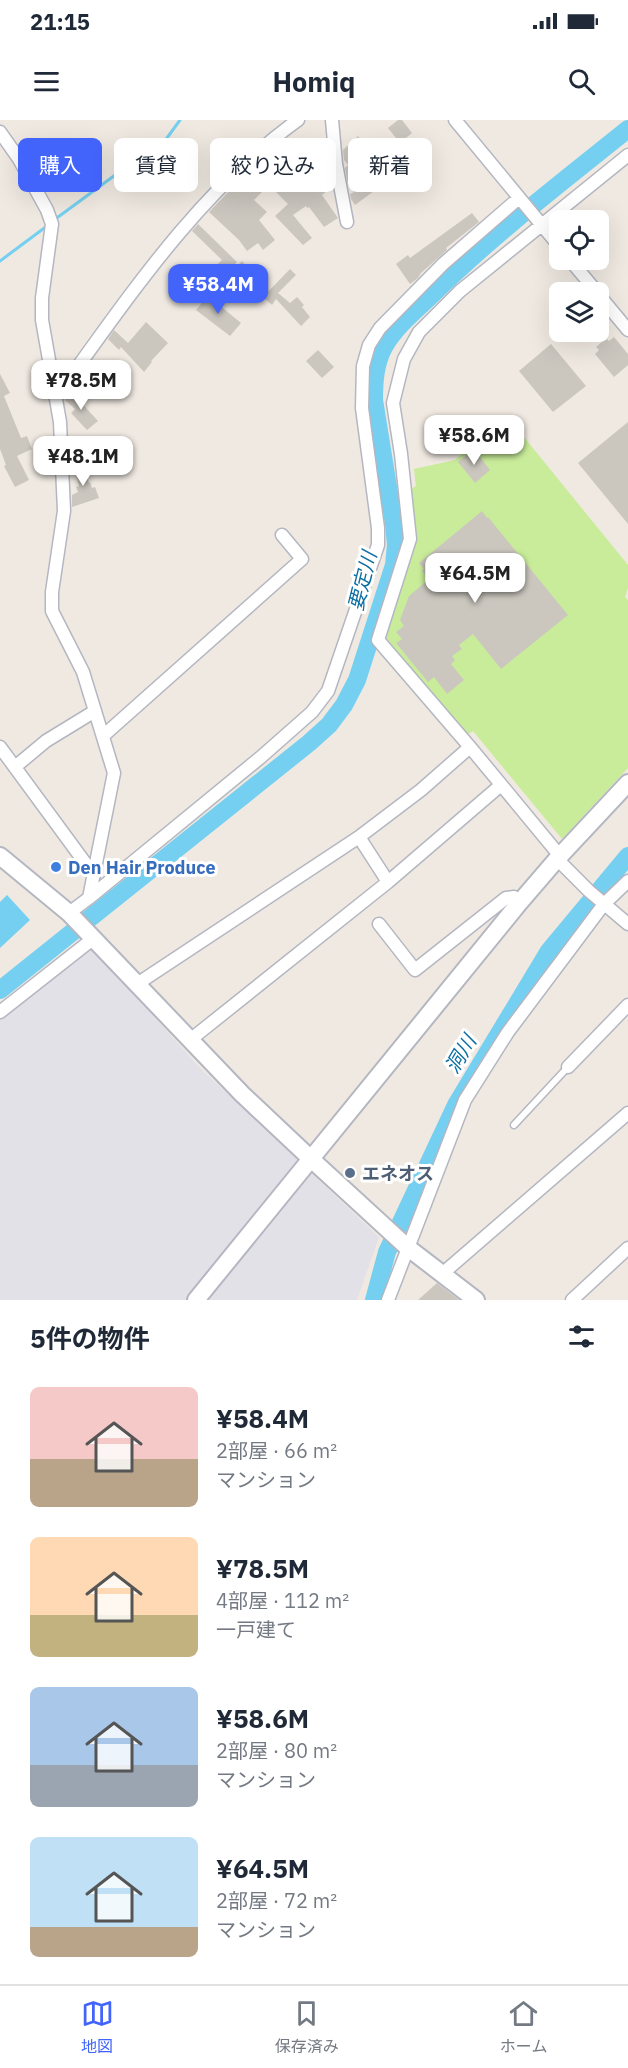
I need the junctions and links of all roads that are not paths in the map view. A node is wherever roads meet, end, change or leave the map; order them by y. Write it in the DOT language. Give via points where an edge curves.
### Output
graph roads {
  1 [pos="298,120"];
  2 [pos="332,120"];
  3 [pos="455,120"];
  4 [pos="0,132"];
  5 [pos="628,155"];
  6 [pos="520,199"];
  7 [pos="539,221"];
  8 [pos="347,222"];
  9 [pos="549,233"];
  10 [pos="578,270"];
  11 [pos="589,282"];
  12 [pos="609,307"];
  13 [pos="628,330"];
  14 [pos="56,397"];
  15 [pos="282,535"];
  16 [pos="95,711"];
  17 [pos="104,736"];
  18 [pos="0,747"];
  19 [pos="470,747"];
  20 [pos="16,766"];
  21 [pos="628,783"];
  22 [pos="501,785"];
  23 [pos="359,837"];
  24 [pos="0,856"];
  25 [pos="559,857"];
  26 [pos="94,875"];
  27 [pos="628,881"];
  28 [pos="388,882"];
  29 [pos="89,898"];
  30 [pos="520,902"];
  31 [pos="602,902"];
  32 [pos="69,913"];
  33 [pos="379,924"];
  34 [pos="628,924"];
  35 [pos="94,938"];
  36 [pos="137,984"];
  37 [pos="628,1005"];
  38 [pos="0,1012"];
  39 [pos="190,1040"];
  40 [pos="568,1067"];
  41 [pos="628,1113"];
  42 [pos="514,1125"];
  43 [pos="310,1158"];
  44 [pos="407,1247"];
  45 [pos="628,1248"];
  46 [pos="442,1274"];
  47 [pos="196,1300"];
  48 [pos="388,1300"];
  49 [pos="476,1300"];
  50 [pos="572,1300"];
  1 -- 14 [label="street" via="204,202"];
  2 -- 8 [label="street"];
  3 -- 6 [label="street"];
  4 -- 14 [label="street" via="19,159 52,224 42,320"];
  5 -- 7 [label="street"];
  6 -- 7 [label="street"];
  6 -- 29 [label="street" via="443,264 380,328 369,345 363,366 362,408 378,545 324,697 261,757"];
  7 -- 9 [label="street"];
  7 -- 19 [label="street" via="419,332 404,359 393,403 410,539 378,640"];
  10 -- 11 [label="street"];
  12 -- 13 [label="street"];
  14 -- 16 [label="street" via="64,511 52,611 82,672"];
  15 -- 17 [label="street" via="302,559"];
  16 -- 17 [label="street"];
  16 -- 20 [label="street" via="46,741"];
  17 -- 26 [label="street" via="114,773"];
  18 -- 20 [label="street"];
  19 -- 22 [label="street"];
  19 -- 23 [label="street"];
  20 -- 26 [label="street"];
  21 -- 25 [label="street"];
  22 -- 25 [label="street"];
  22 -- 28 [label="street"];
  23 -- 28 [label="street"];
  23 -- 36 [label="street"];
  24 -- 32 [label="street"];
  25 -- 30 [label="street"];
  25 -- 31 [label="street"];
  26 -- 29 [label="street"];
  27 -- 31 [label="street"];
  28 -- 39 [label="street"];
  29 -- 32 [label="street"];
  30 -- 33 [label="street" via="514,897 506,898 415,970"];
  30 -- 43 [label="street"];
  31 -- 34 [label="street"];
  31 -- 44 [label="street" via="508,1032 465,1100"];
  32 -- 35 [label="street"];
  35 -- 36 [label="street"];
  35 -- 38 [label="street"];
  36 -- 39 [label="street"];
  37 -- 40 [label="street"];
  39 -- 43 [label="street"];
  40 -- 42 [label="lane"];
  41 -- 46 [label="street"];
  43 -- 44 [label="street"];
  43 -- 47 [label="street"];
  44 -- 46 [label="street"];
  44 -- 48 [label="street"];
  45 -- 50 [label="street"];
  46 -- 49 [label="street"];
}
